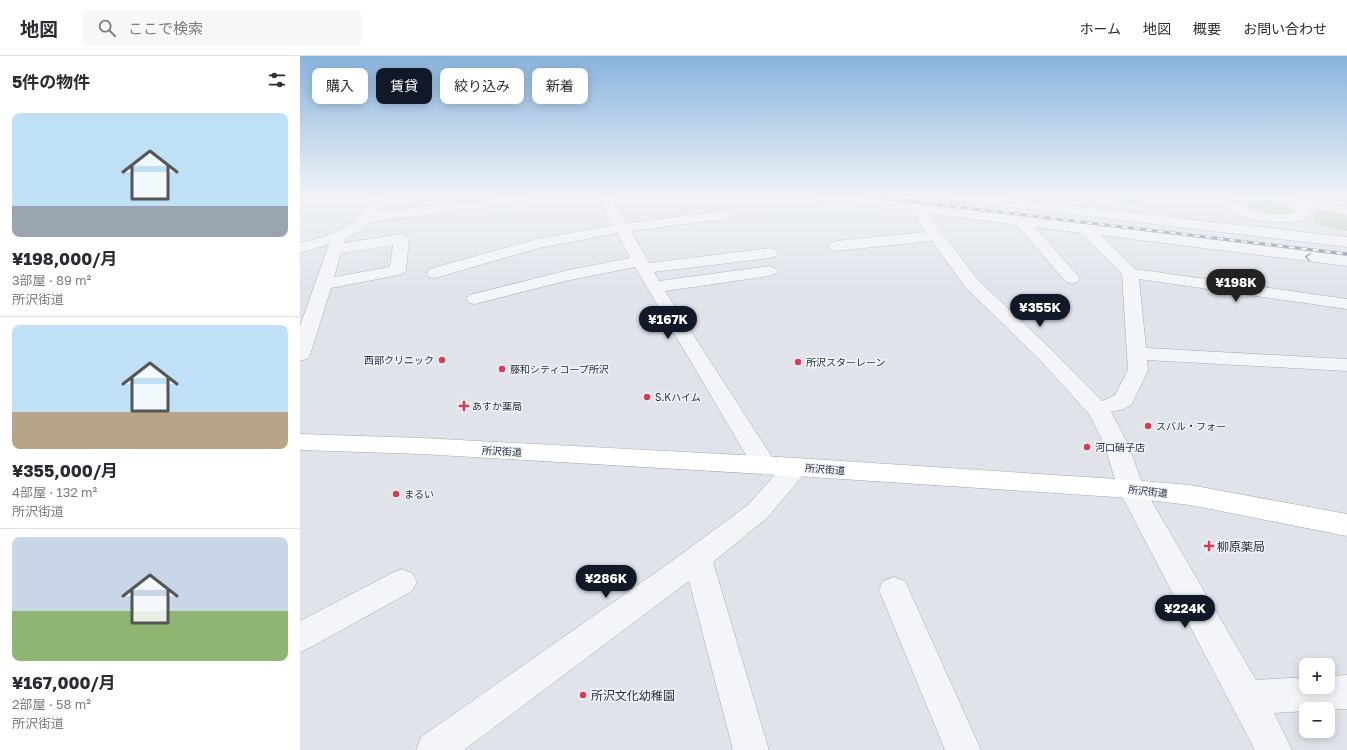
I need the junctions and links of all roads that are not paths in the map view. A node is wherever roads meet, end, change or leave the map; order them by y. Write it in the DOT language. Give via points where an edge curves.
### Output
graph roads {
  1 [pos="356,227"];
  2 [pos="627,227"];
  3 [pos="929,227"];
  4 [pos="1028,227"];
  5 [pos="1073,227"];
  6 [pos="1218,227"];
  7 [pos="622,228"];
  8 [pos="1086,229"];
  9 [pos="337,242"];
  10 [pos="940,242"];
  11 [pos="1347,242"];
  12 [pos="836,246"];
  13 [pos="300,248"];
  14 [pos="770,253"];
  15 [pos="863,258"];
  16 [pos="1347,261"];
  17 [pos="642,264"];
  18 [pos="769,271"];
  19 [pos="435,273"];
  20 [pos="1130,273"];
  21 [pos="1072,278"];
  22 [pos="324,284"];
  23 [pos="654,287"];
  24 [pos="475,299"];
  25 [pos="1347,304"];
  26 [pos="1136,353"];
  27 [pos="300,355"];
  28 [pos="1347,365"];
  29 [pos="1097,409"];
  30 [pos="300,442"];
  31 [pos="764,466"];
  32 [pos="796,467"];
  33 [pos="1131,489"];
  34 [pos="1347,525"];
  35 [pos="698,558"];
  36 [pos="402,582"];
  37 [pos="894,590"];
  38 [pos="300,636"];
  39 [pos="1347,692"];
  40 [pos="1247,697"];
  41 [pos="434,750"];
  42 [pos="750,750"];
  43 [pos="962,750"];
  44 [pos="1274,750"];
  1 -- 9 [label="street"];
  2 -- 7 [label="street"];
  3 -- 10 [label="street"];
  4 -- 21 [label="street"];
  5 -- 8 [label="street"];
  6 -- 11 [label="street"];
  7 -- 17 [label="street"];
  7 -- 19 [label="street" via="537,244"];
  16 -- 8 [label="street, one-way"];
  8 -- 20 [label="street"];
  9 -- 13 [label="street"];
  9 -- 22 [label="street"];
  9 -- 22 [label="street" via="401,239 398,270"];
  10 -- 12 [label="street"];
  10 -- 15 [label="street"];
  10 -- 29 [label="street" via="971,283"];
  14 -- 17 [label="street"];
  17 -- 23 [label="street"];
  17 -- 24 [label="street" via="564,276"];
  18 -- 23 [label="street"];
  20 -- 25 [label="street"];
  20 -- 26 [label="street"];
  22 -- 27 [label="street"];
  23 -- 31 [label="street"];
  26 -- 28 [label="street"];
  26 -- 29 [label="street" via="1138,370 1124,399"];
  29 -- 33 [label="street" via="1116,444"];
  30 -- 31 [label="main road, 所沢街道" via="422,446"];
  31 -- 32 [label="main road, 所沢街道"];
  32 -- 33 [label="main road, 所沢街道"];
  32 -- 35 [label="street" via="757,512"];
  33 -- 34 [label="main road, 所沢街道" via="1190,495"];
  33 -- 40 [label="street"];
  35 -- 41 [label="street"];
  35 -- 42 [label="street"];
  36 -- 38 [label="street"];
  37 -- 43 [label="street"];
  39 -- 40 [label="street"];
  40 -- 44 [label="street"];
}
